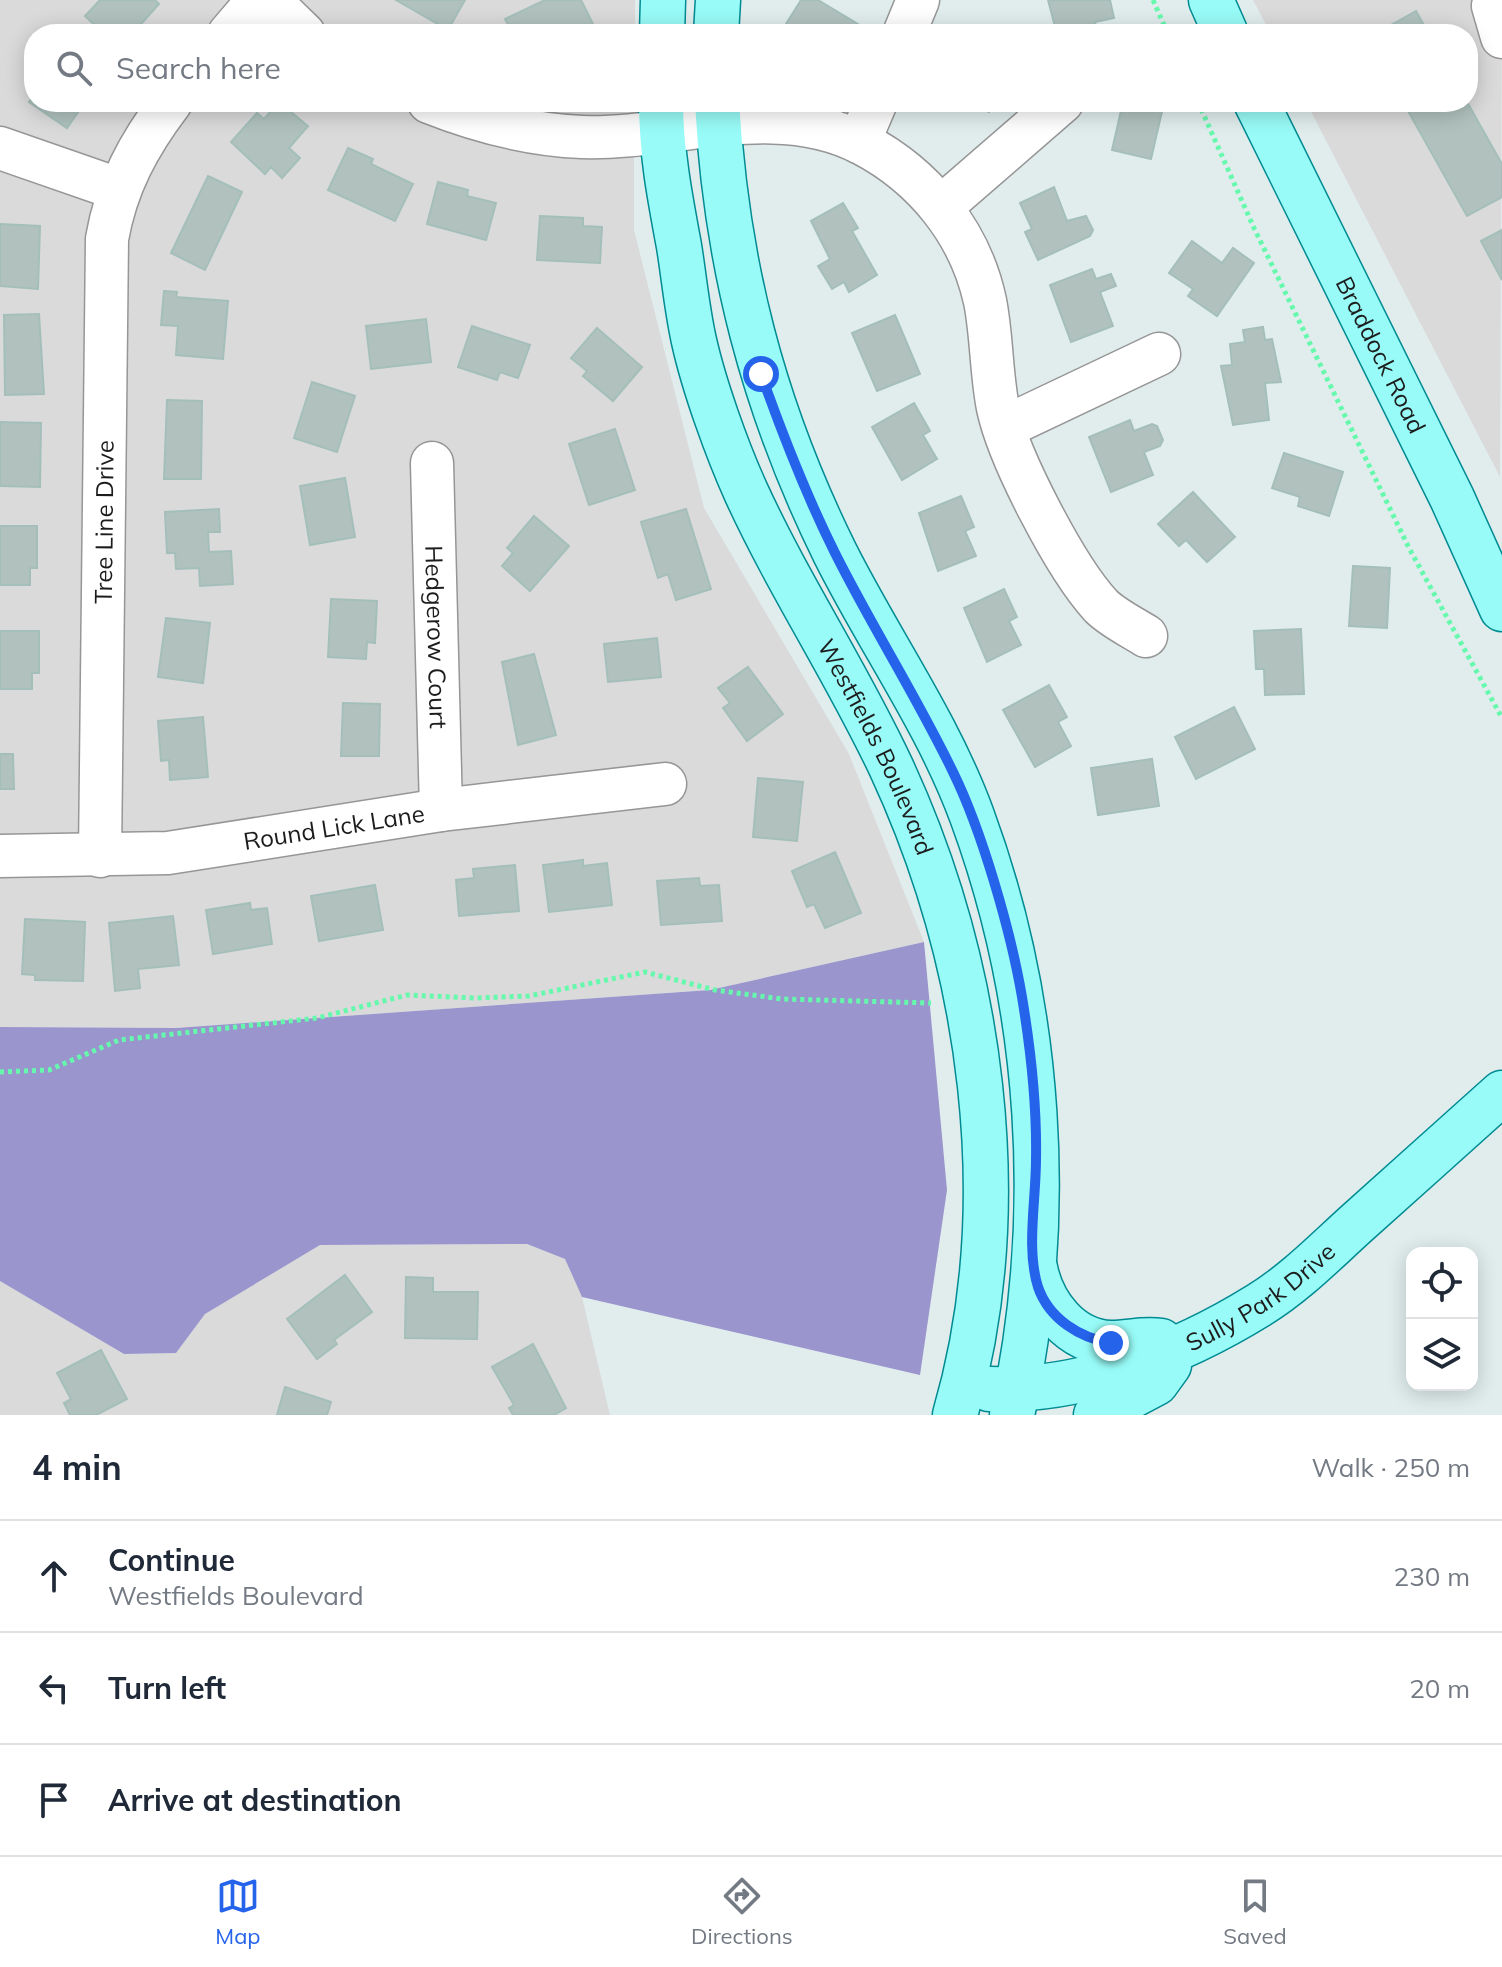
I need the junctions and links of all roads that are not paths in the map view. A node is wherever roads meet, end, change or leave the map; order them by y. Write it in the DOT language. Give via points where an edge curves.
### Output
graph roads {
  1 [pos="258,0"];
  2 [pos="269,0"];
  3 [pos="663,0"];
  4 [pos="718,0"];
  5 [pos="918,0"];
  6 [pos="1211,0"];
  7 [pos="1497,0"];
  8 [pos="238,24"];
  9 [pos="294,24"];
  10 [pos="662,24"];
  11 [pos="717,24"];
  12 [pos="908,24"];
  13 [pos="1222,24"];
  14 [pos="1502,37"];
  15 [pos="163,112"];
  16 [pos="462,112"];
  17 [pos="872,112"];
  18 [pos="1050,112"];
  19 [pos="1261,112"];
  20 [pos="717,114"];
  21 [pos="661,116"];
  22 [pos="859,142"];
  23 [pos="0,148"];
  24 [pos="118,189"];
  25 [pos="941,207"];
  26 [pos="1159,354"];
  27 [pos="1005,427"];
  28 [pos="432,463"];
  29 [pos="1502,609"];
  30 [pos="1146,636"];
  31 [pos="665,784"];
  32 [pos="441,810"];
  33 [pos="0,856"];
  34 [pos="100,856"];
  35 [pos="1502,1093"];
  36 [pos="1034,1266"];
  37 [pos="1184,1345"];
  38 [pos="959,1401"];
  39 [pos="1015,1402"];
  40 [pos="1096,1415"];
  1 -- 8 [label="street"];
  2 -- 9 [label="street"];
  3 -- 10 [label="main road"];
  4 -- 11 [label="main road"];
  5 -- 12 [label="street"];
  6 -- 13 [label="main road"];
  7 -- 14 [label="street" via="1493,6"];
  15 -- 24 [label="street, Tree Line Drive"];
  16 -- 21 [label="street" via="517,129 581,137"];
  17 -- 22 [label="street"];
  18 -- 25 [label="street"];
  19 -- 29 [label="main road, Braddock Road"];
  20 -- 21 [label="street"];
  20 -- 22 [label="street" via="809,127"];
  20 -- 36 [label="main road" via="728,233 761,374 793,464 836,556 954,774 995,893 1022,995 1033,1086"];
  21 -- 38 [label="main road, Westfields Boulevard" via="694,343 721,421 746,491 892,769 925,848 968,999 985,1165 980,1272"];
  22 -- 25 [label="street" via="909,175"];
  23 -- 24 [label="street"];
  24 -- 34 [label="street, Tree Line Drive" via="107,239"];
  25 -- 27 [label="street" via="973,261 984,298 990,364"];
  26 -- 27 [label="street"];
  27 -- 30 [label="street" via="1073,572 1104,608"];
  28 -- 32 [label="street, Hedgerow Court"];
  31 -- 32 [label="street, Round Lick Lane"];
  32 -- 34 [label="street, Round Lick Lane" via="168,853"];
  33 -- 34 [label="street, Round Lick Lane"];
  35 -- 37 [label="main road, Sully Park Drive" via="1308,1267 1260,1304"];
  36 -- 37 [label="main road" via="1045,1302 1079,1334 1111,1343 1140,1338"];
  36 -- 39 [label="main road"];
  37 -- 39 [label="main road, Sully Park Drive"];
  37 -- 40 [label="main road" via="1156,1383"];
  38 -- 39 [label="main road, Sully Park Drive"];
}
